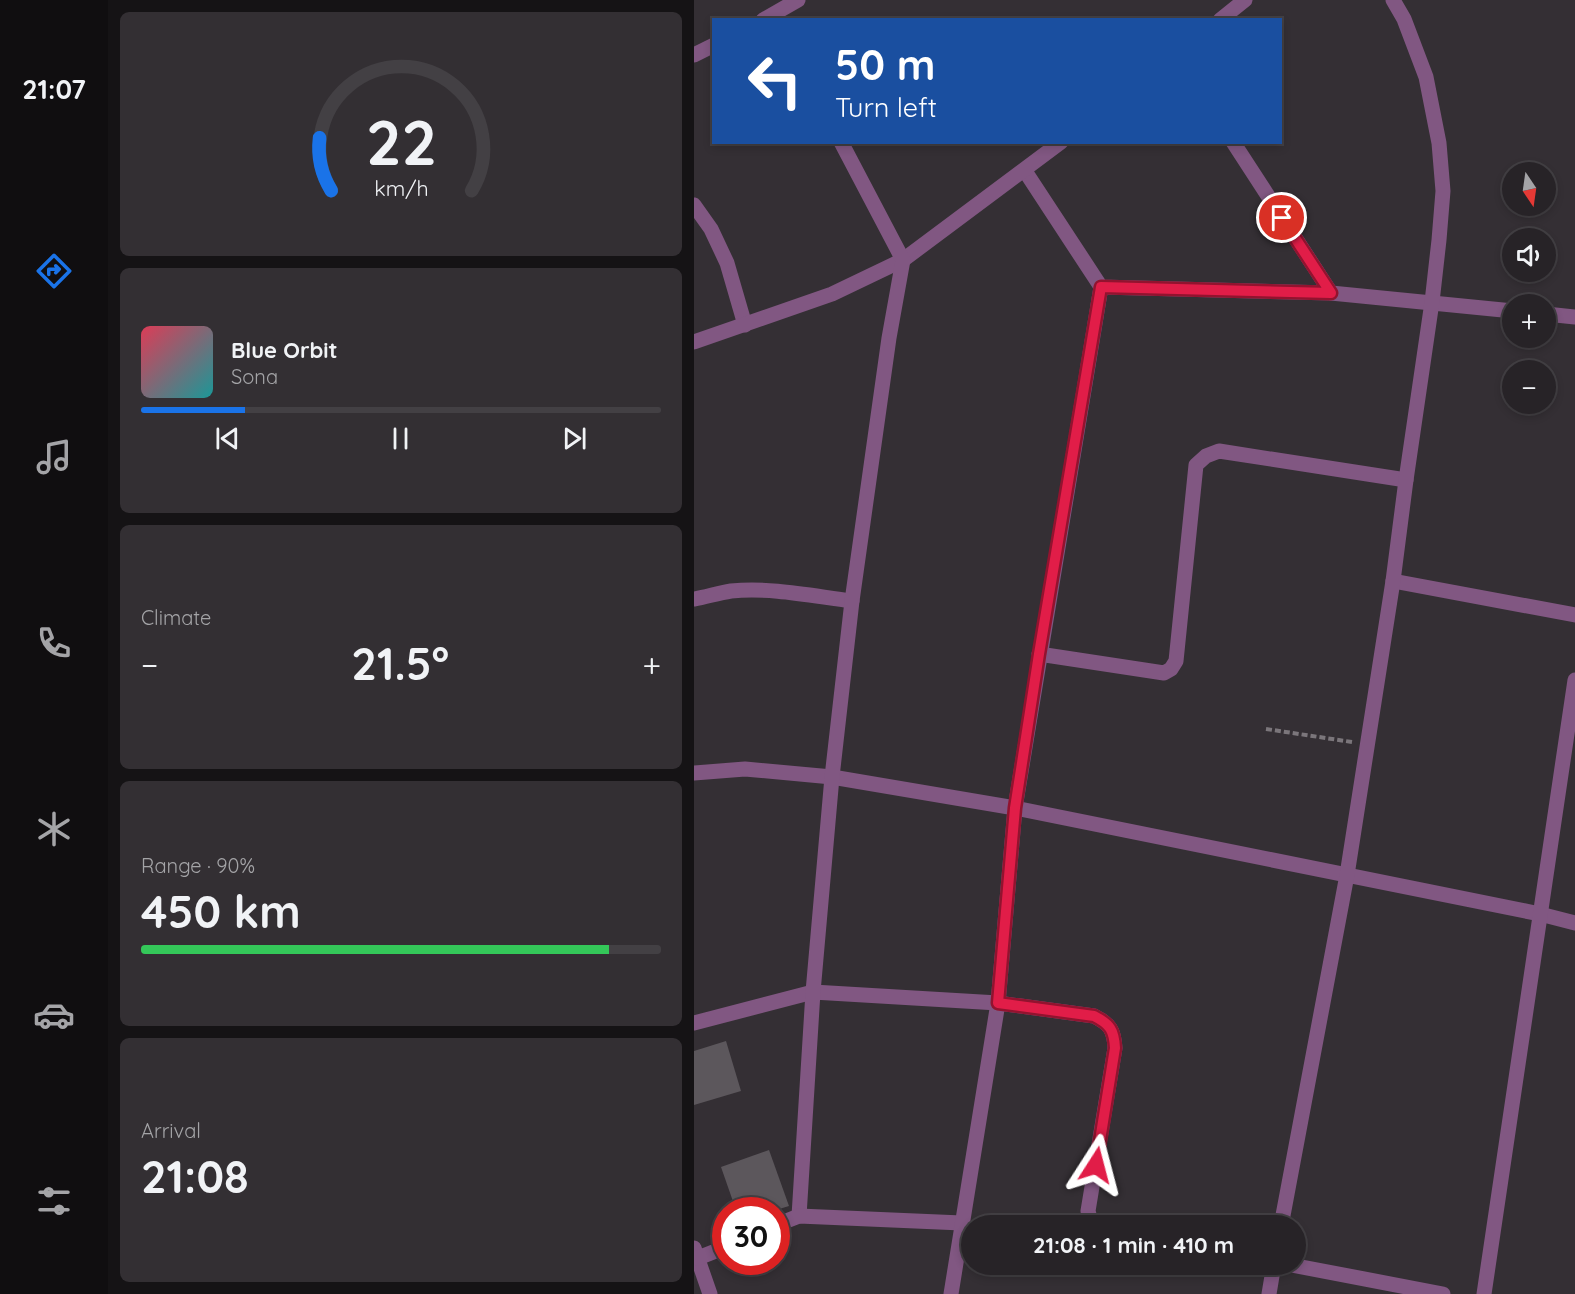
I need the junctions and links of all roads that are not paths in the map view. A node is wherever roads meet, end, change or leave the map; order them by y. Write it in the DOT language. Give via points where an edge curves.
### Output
graph roads {
  1 [pos="798,0"];
  2 [pos="1245,0"];
  3 [pos="1393,0"];
  4 [pos="771,18"];
  5 [pos="1222,18"];
  6 [pos="712,46"];
  7 [pos="694,55"];
  8 [pos="842,144"];
  9 [pos="1059,144"];
  10 [pos="1234,144"];
  11 [pos="1025,171"];
  12 [pos="694,205"];
  13 [pos="903,260"];
  14 [pos="1101,287"];
  15 [pos="1331,293"];
  16 [pos="1432,302"];
  17 [pos="1502,310"];
  18 [pos="1556,315"];
  19 [pos="1574,317"];
  20 [pos="745,325"];
  21 [pos="694,342"];
  22 [pos="1406,480"];
  23 [pos="1393,581"];
  24 [pos="694,599"];
  25 [pos="852,601"];
  26 [pos="1574,615"];
  27 [pos="1039,654"];
  28 [pos="1574,681"];
  29 [pos="694,773"];
  30 [pos="832,777"];
  31 [pos="1015,808"];
  32 [pos="1347,875"];
  33 [pos="1540,914"];
  34 [pos="1574,923"];
  35 [pos="813,992"];
  36 [pos="998,1003"];
  37 [pos="694,1023"];
  38 [pos="963,1215"];
  39 [pos="1089,1215"];
  40 [pos="1283,1215"];
  41 [pos="799,1216"];
  42 [pos="790,1220"];
  43 [pos="961,1223"];
  44 [pos="961,1229"];
  45 [pos="712,1250"];
  46 [pos="696,1253"];
  47 [pos="1306,1268"];
  48 [pos="1272,1275"];
  49 [pos="710,1294"];
  50 [pos="951,1294"];
  51 [pos="1269,1294"];
  52 [pos="1443,1294"];
  53 [pos="1484,1294"];
  1 -- 4 [label="street"];
  2 -- 5 [label="street"];
  3 -- 16 [label="street" via="1426,77 1439,143 1443,191"];
  6 -- 7 [label="street"];
  8 -- 13 [label="street"];
  9 -- 11 [label="street"];
  10 -- 15 [label="street"];
  11 -- 13 [label="street"];
  11 -- 14 [label="street"];
  12 -- 20 [label="street" via="727,263"];
  13 -- 20 [label="street" via="832,294"];
  13 -- 25 [label="street"];
  14 -- 15 [label="street"];
  14 -- 27 [label="street"];
  15 -- 16 [label="street"];
  16 -- 17 [label="street"];
  16 -- 22 [label="street"];
  18 -- 19 [label="street"];
  20 -- 21 [label="street"];
  22 -- 23 [label="street"];
  22 -- 27 [label="street" via="1219,451 1206,456 1196,465 1176,661 1171,669 1164,673"];
  23 -- 26 [label="street"];
  23 -- 32 [label="street"];
  24 -- 25 [label="street" via="754,590"];
  25 -- 30 [label="street"];
  27 -- 31 [label="street"];
  28 -- 33 [label="street"];
  29 -- 30 [label="street" via="745,770"];
  30 -- 31 [label="street"];
  30 -- 35 [label="street"];
  31 -- 32 [label="street"];
  31 -- 36 [label="street"];
  32 -- 33 [label="street"];
  32 -- 40 [label="street"];
  33 -- 34 [label="street"];
  33 -- 53 [label="street"];
  35 -- 36 [label="street"];
  35 -- 37 [label="street"];
  35 -- 41 [label="street"];
  36 -- 38 [label="street"];
  36 -- 39 [label="street" via="1094,1016 1107,1023 1114,1035"];
  41 -- 42 [label="street"];
  41 -- 43 [label="street"];
  44 -- 50 [label="street"];
  45 -- 46 [label="street"];
  46 -- 49 [label="street"];
  47 -- 52 [label="street"];
  48 -- 51 [label="street"];
}
